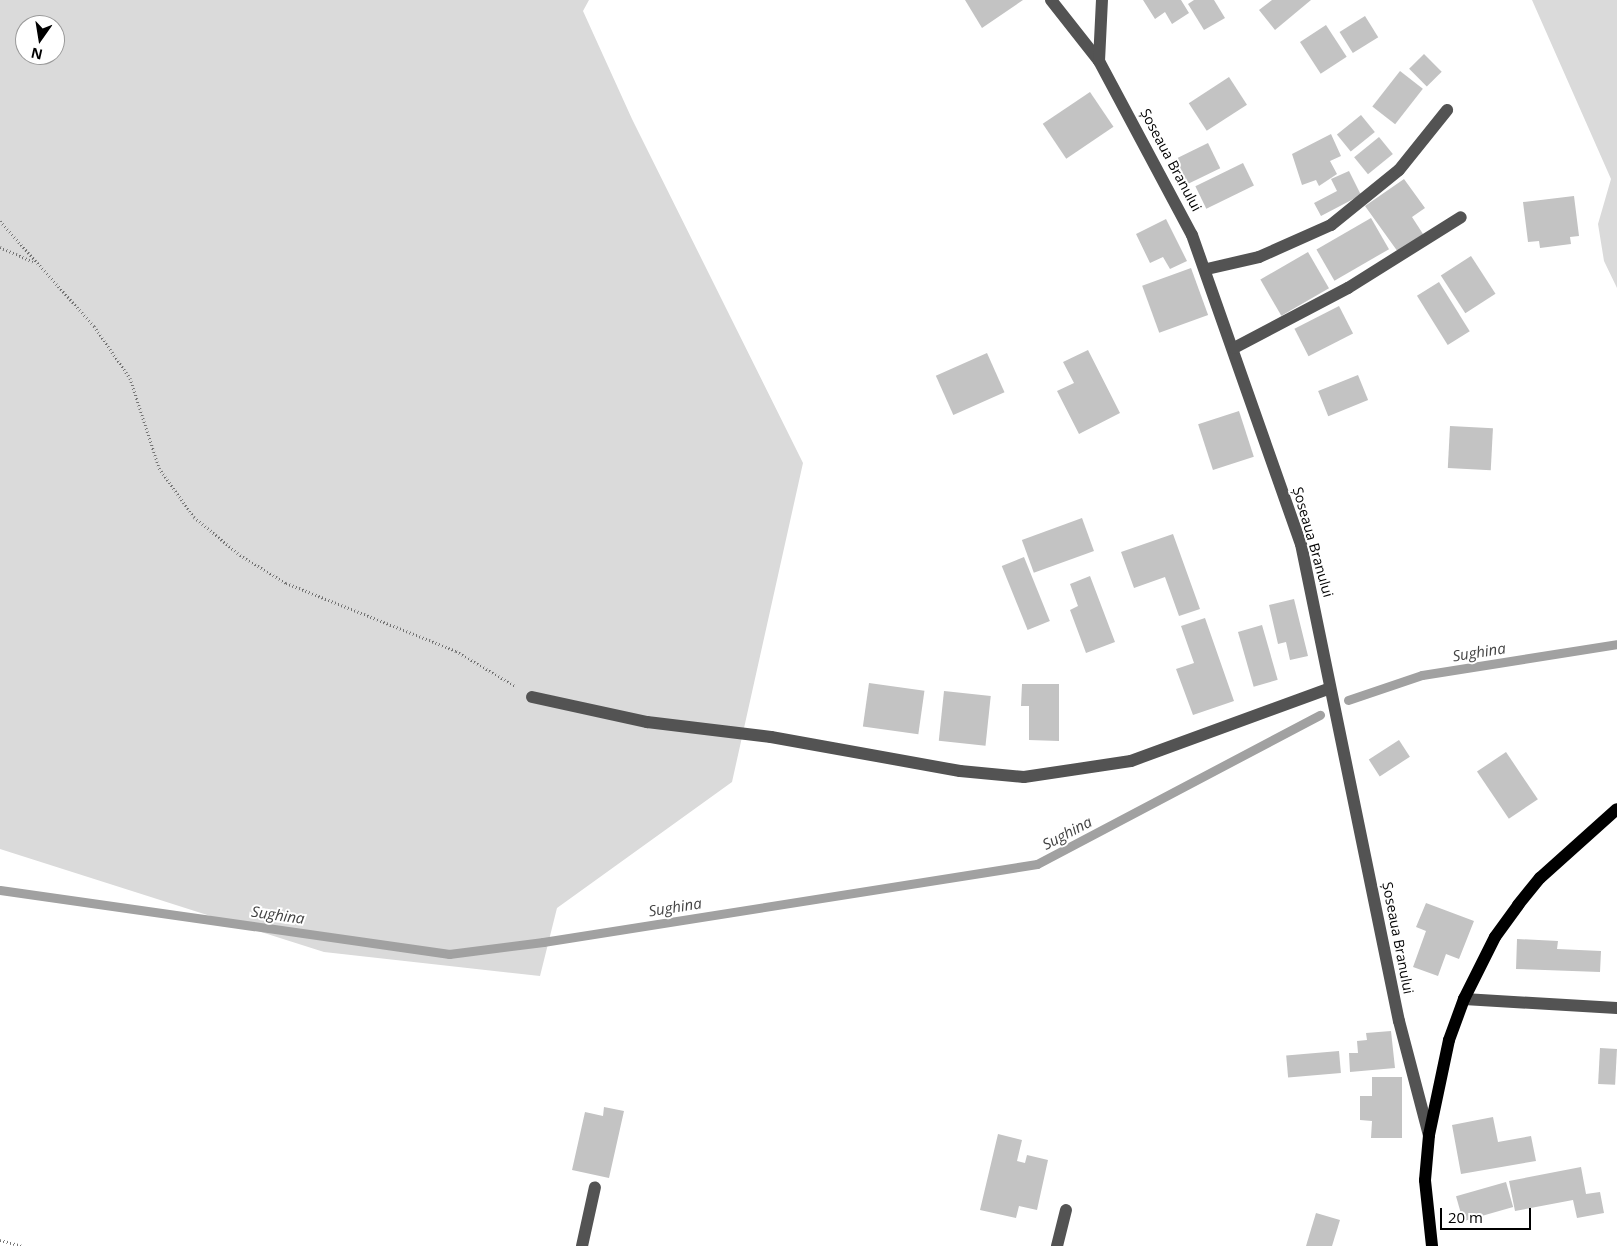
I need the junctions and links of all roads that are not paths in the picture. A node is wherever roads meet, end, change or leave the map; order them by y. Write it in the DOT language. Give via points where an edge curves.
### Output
graph roads {
  1 [pos="1051,0"];
  2 [pos="1102,0"];
  3 [pos="1099,60"];
  4 [pos="1447,110"];
  5 [pos="1461,217"];
  6 [pos="1207,269"];
  7 [pos="1234,348"];
  8 [pos="1328,689"];
  9 [pos="532,697"];
  10 [pos="1617,809"];
  11 [pos="1464,998"];
  12 [pos="1617,1008"];
  13 [pos="1429,1135"];
  14 [pos="595,1187"];
  15 [pos="1066,1210"];
  16 [pos="582,1246"];
  17 [pos="1057,1246"];
  18 [pos="1432,1246"];
  1 -- 3 [label="street, Șoseaua Branului"];
  2 -- 3 [label="street"];
  3 -- 6 [label="street, Șoseaua Branului" via="1154,157"];
  4 -- 6 [label="street" via="1399,170 1331,225 1259,257"];
  5 -- 7 [label="street" via="1348,288"];
  6 -- 7 [label="street, Șoseaua Branului"];
  7 -- 8 [label="street, Șoseaua Branului" via="1301,544 1316,600"];
  8 -- 9 [label="street" via="1131,761 1024,777 960,771 772,737 628,719"];
  8 -- 13 [label="street, Șoseaua Branului" via="1357,808 1399,1021"];
  10 -- 11 [label="main road, Șoseaua Branului" via="1547,872 1518,905"];
  11 -- 12 [label="street"];
  11 -- 13 [label="main road, Șoseaua Branului" via="1449,1040"];
  13 -- 18 [label="main road, Șoseaua Branului" via="1426,1180"];
  14 -- 16 [label="street"];
  15 -- 17 [label="street"];
}
